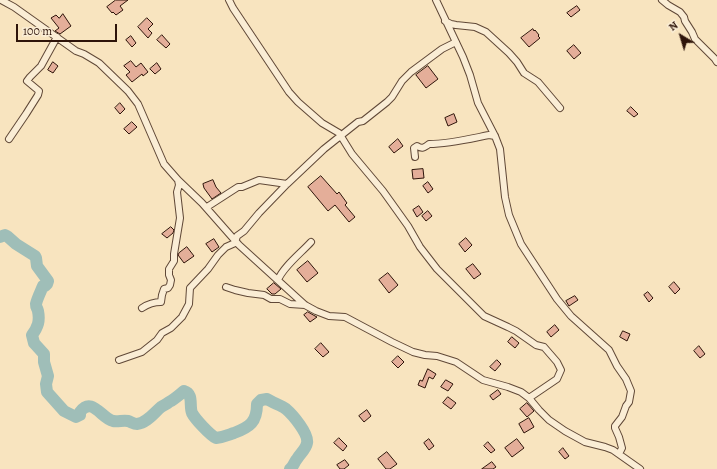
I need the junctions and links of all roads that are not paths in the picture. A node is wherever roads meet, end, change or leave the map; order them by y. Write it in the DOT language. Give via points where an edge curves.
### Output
graph roads {
  1 [pos="1,0"];
  2 [pos="229,0"];
  3 [pos="436,0"];
  4 [pos="662,0"];
  5 [pos="445,20"];
  6 [pos="57,37"];
  7 [pos="456,42"];
  8 [pos="717,62"];
  9 [pos="560,108"];
  10 [pos="341,136"];
  11 [pos="495,136"];
  12 [pos="9,139"];
  13 [pos="415,157"];
  14 [pos="178,180"];
  15 [pos="287,184"];
  16 [pos="206,207"];
  17 [pos="236,241"];
  18 [pos="311,242"];
  19 [pos="278,280"];
  20 [pos="226,287"];
  21 [pos="305,305"];
  22 [pos="142,308"];
  23 [pos="118,360"];
  24 [pos="529,398"];
  25 [pos="619,454"];
  26 [pos="640,469"];
  1 -- 6 [label="street"];
  2 -- 10 [label="street" via="289,92 322,123"];
  3 -- 5 [label="street"];
  4 -- 8 [label="street" via="680,12 695,39"];
  5 -- 7 [label="street"];
  5 -- 9 [label="street" via="451,24 475,27 486,32 509,53 524,73 538,82"];
  6 -- 12 [label="street" via="41,66 28,81 40,91"];
  6 -- 14 [label="street" via="99,63 128,91 138,104 164,164"];
  7 -- 10 [label="street" via="411,72 387,102"];
  7 -- 11 [label="street" via="478,103"];
  10 -- 15 [label="street"];
  10 -- 24 [label="street" via="352,154 388,197 420,247 438,269 484,316 516,330 536,345 544,347 556,362 561,370 557,379"];
  11 -- 13 [label="street" via="429,144 424,148 417,146 414,148"];
  11 -- 25 [label="street" via="500,149 509,214 521,244 570,316 609,350 631,391 630,402 615,428 622,448"];
  14 -- 16 [label="street"];
  14 -- 22 [label="street" via="180,218 174,260 169,269 170,285 164,289 161,302 152,302"];
  15 -- 16 [label="street" via="259,180 238,187"];
  15 -- 17 [label="street" via="237,236"];
  16 -- 17 [label="street"];
  17 -- 19 [label="street"];
  17 -- 23 [label="street" via="218,255 190,288 189,304 182,317 142,352"];
  18 -- 19 [label="street"];
  19 -- 21 [label="street"];
  20 -- 21 [label="street" via="280,299 290,304"];
  21 -- 24 [label="street" via="329,316 345,317 413,352 456,362 483,380 521,392"];
  24 -- 25 [label="street" via="549,420 565,431"];
  25 -- 26 [label="street"];
}
